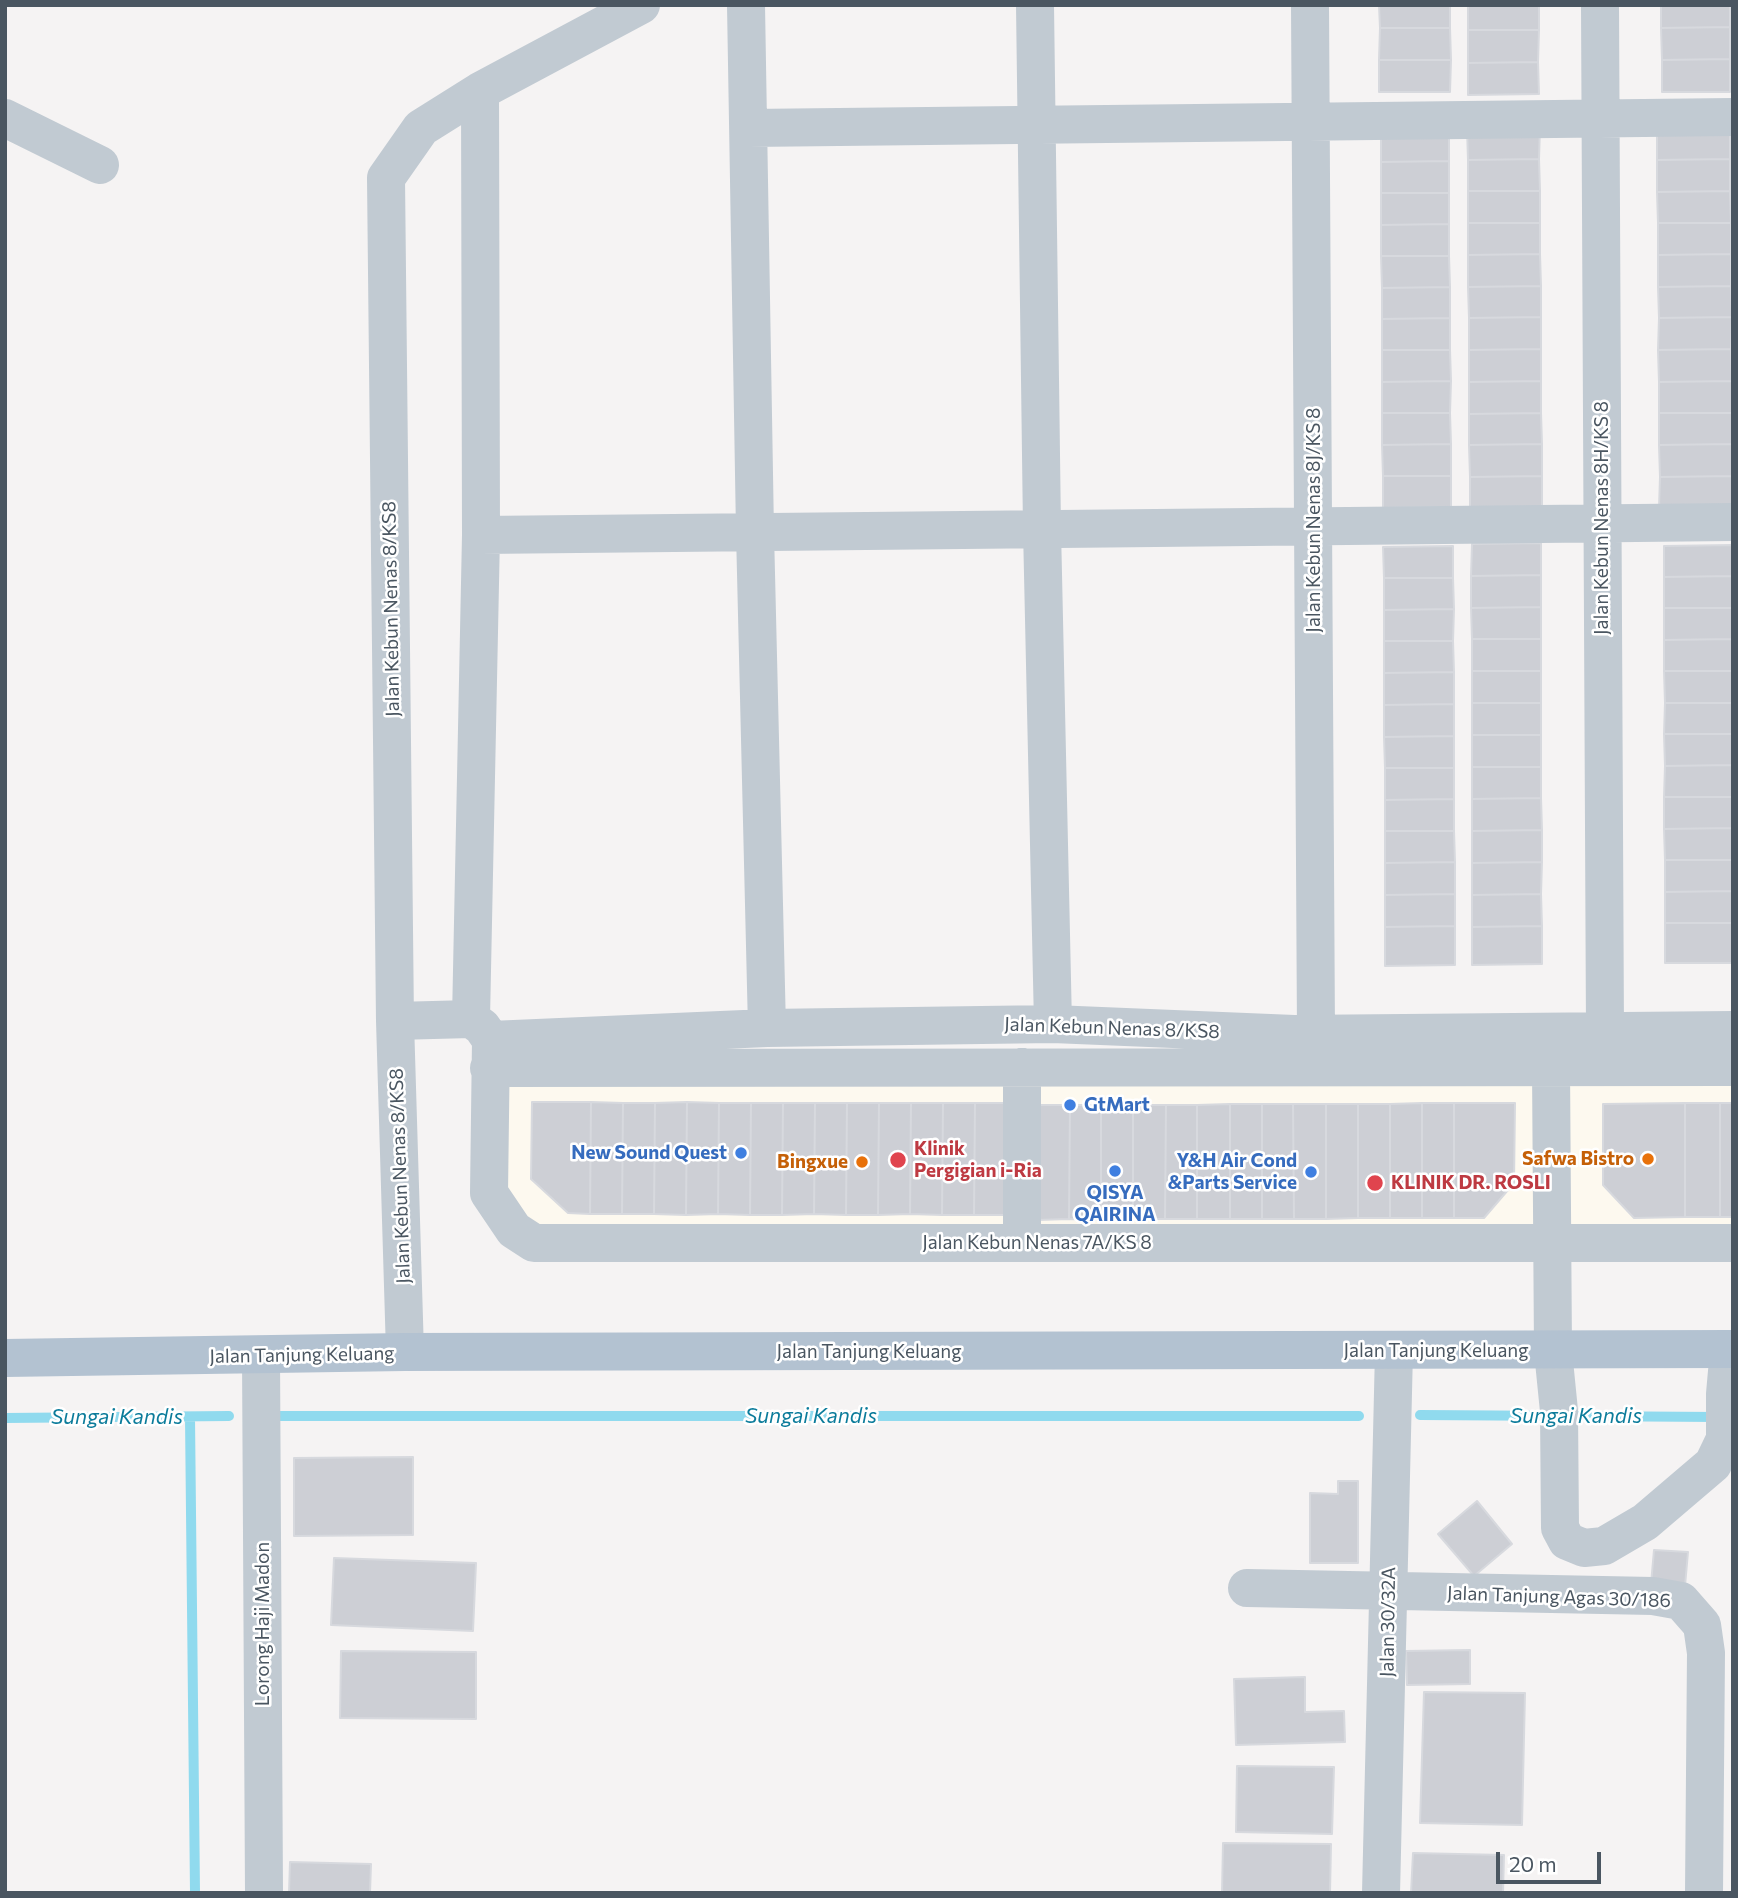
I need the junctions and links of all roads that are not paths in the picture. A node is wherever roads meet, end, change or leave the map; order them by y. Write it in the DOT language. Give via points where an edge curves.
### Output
graph roads {
  1 [pos="641,5"];
  2 [pos="746,5"];
  3 [pos="1035,5"];
  4 [pos="1310,5"];
  5 [pos="1600,5"];
  6 [pos="480,91"];
  7 [pos="1733,117"];
  8 [pos="5,118"];
  9 [pos="1600,118"];
  10 [pos="1312,122"];
  11 [pos="1038,125"];
  12 [pos="749,128"];
  13 [pos="100,164"];
  14 [pos="1733,522"];
  15 [pos="1602,523"];
  16 [pos="1314,527"];
  17 [pos="1042,529"];
  18 [pos="755,532"];
  19 [pos="481,535"];
  20 [pos="395,1021"];
  21 [pos="1053,1024"];
  22 [pos="767,1028"];
  23 [pos="1733,1030"];
  24 [pos="1605,1031"];
  25 [pos="1316,1034"];
  26 [pos="483,1043"];
  27 [pos="1550,1066"];
  28 [pos="1023,1067"];
  29 [pos="1733,1067"];
  30 [pos="1023,1242"];
  31 [pos="1733,1243"];
  32 [pos="1552,1244"];
  33 [pos="1731,1349"];
  34 [pos="1394,1351"];
  35 [pos="1553,1351"];
  36 [pos="405,1352"];
  37 [pos="261,1356"];
  38 [pos="5,1358"];
  39 [pos="1247,1588"];
  40 [pos="1388,1591"];
  41 [pos="264,1893"];
  42 [pos="1381,1893"];
  43 [pos="1704,1893"];
  1 -- 6 [label="street, Jalan Kebun Nenas 8/KS8"];
  2 -- 12 [label="street"];
  3 -- 11 [label="street"];
  4 -- 10 [label="street, Jalan Kebun Nenas 8J/KS 8"];
  5 -- 9 [label="street, Jalan Kebun Nenas 8H/KS 8"];
  6 -- 19 [label="street, Jalan Kebun Nenas 7A/KS 8"];
  6 -- 20 [label="street, Jalan Kebun Nenas 8/KS8" via="421,128 386,178"];
  7 -- 9 [label="street"];
  8 -- 13 [label="street"];
  9 -- 10 [label="street"];
  9 -- 15 [label="street, Jalan Kebun Nenas 8H/KS 8"];
  10 -- 11 [label="street"];
  10 -- 16 [label="street, Jalan Kebun Nenas 8J/KS 8"];
  11 -- 12 [label="street"];
  11 -- 17 [label="street"];
  12 -- 18 [label="street"];
  14 -- 15 [label="street"];
  15 -- 16 [label="street"];
  15 -- 24 [label="street, Jalan Kebun Nenas 8H/KS 8"];
  16 -- 17 [label="street"];
  16 -- 25 [label="street, Jalan Kebun Nenas 8J/KS 8"];
  17 -- 18 [label="street"];
  17 -- 21 [label="street"];
  18 -- 19 [label="street"];
  18 -- 22 [label="street"];
  19 -- 26 [label="street, Jalan Kebun Nenas 7A/KS 8"];
  20 -- 26 [label="street"];
  20 -- 36 [label="street, Jalan Kebun Nenas 8/KS8"];
  21 -- 22 [label="street, Jalan Kebun Nenas 8/KS8"];
  21 -- 25 [label="street, Jalan Kebun Nenas 8/KS8"];
  22 -- 26 [label="street, Jalan Kebun Nenas 8/KS8"];
  23 -- 24 [label="street, Jalan Kebun Nenas 8/KS8"];
  24 -- 25 [label="street, Jalan Kebun Nenas 8/KS8"];
  26 -- 28 [label="street"];
  26 -- 30 [label="street, Jalan Kebun Nenas 7A/KS 8" via="489,1193 514,1230 534,1242"];
  27 -- 28 [label="street"];
  27 -- 29 [label="street"];
  27 -- 32 [label="street"];
  28 -- 30 [label="street"];
  30 -- 32 [label="street, Jalan Kebun Nenas 7A/KS 8"];
  31 -- 32 [label="street, Jalan Kebun Nenas 7A/KS 8"];
  32 -- 35 [label="street"];
  33 -- 35 [label="main road, Jalan Tanjung Keluang"];
  33 -- 35 [label="street" via="1725,1438 1713,1464 1645,1522 1604,1546 1584,1548 1567,1541 1560,1528 1559,1411"];
  34 -- 35 [label="main road, Jalan Tanjung Keluang"];
  34 -- 36 [label="main road, Jalan Tanjung Keluang"];
  34 -- 40 [label="street, Jalan 30/32A"];
  36 -- 37 [label="main road, Jalan Tanjung Keluang"];
  37 -- 38 [label="main road, Jalan Tanjung Keluang"];
  37 -- 41 [label="street, Lorong Haji Madon"];
  39 -- 40 [label="street, Jalan Tanjung Agas 30/186"];
  40 -- 42 [label="street, Jalan 30/32A"];
  40 -- 43 [label="street, Jalan Tanjung Agas 30/186" via="1653,1596 1681,1601 1702,1625 1706,1653"];
}
